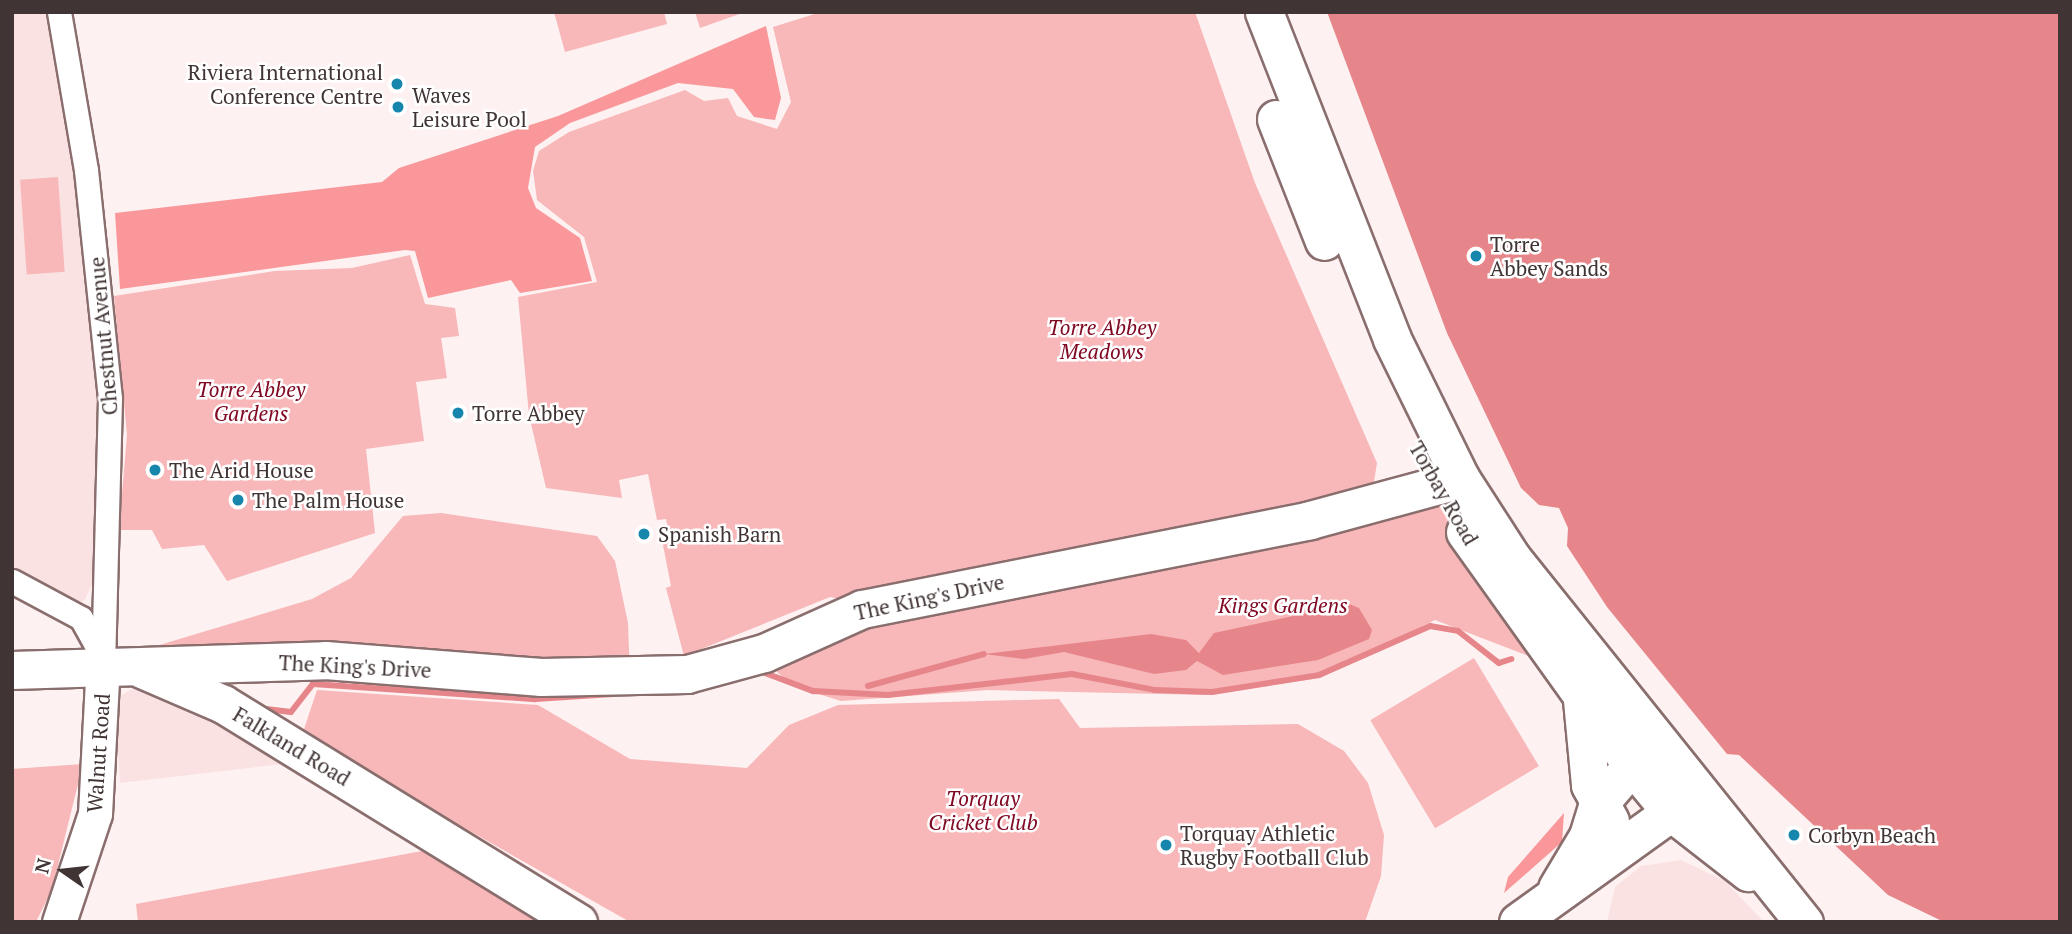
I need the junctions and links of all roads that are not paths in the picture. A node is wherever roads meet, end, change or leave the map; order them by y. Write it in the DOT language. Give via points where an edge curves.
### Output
graph roads {
  1 [pos="59,12"];
  2 [pos="1238,12"];
  3 [pos="1264,12"];
  4 [pos="1449,483"];
  5 [pos="12,581"];
  6 [pos="103,662"];
  7 [pos="12,670"];
  8 [pos="1581,696"];
  9 [pos="1666,751"];
  10 [pos="1632,765"];
  11 [pos="1597,806"];
  12 [pos="1671,812"];
  13 [pos="1623,841"];
  14 [pos="1776,893"];
  15 [pos="1536,911"];
  16 [pos="59,922"];
  17 [pos="578,922"];
  18 [pos="1804,922"];
  1 -- 6 [label="street, Chestnut Avenue" via="81,140 112,438"];
  2 -- 4 [label="main road, Torbay Road" via="1345,291"];
  3 -- 4 [label="main road, Torbay Road"];
  4 -- 6 [label="main road, The King's Drive" via="1310,520 862,609 764,653 687,674 629,680 325,660"];
  4 -- 8 [label="main road, Torbay Road" via="1505,595"];
  4 -- 9 [label="main road, Torbay Road"];
  5 -- 6 [label="street" via="81,618"];
  6 -- 7 [label="main road"];
  6 -- 16 [label="street, Walnut Road" via="95,814"];
  6 -- 17 [label="main road, Falkland Road" via="158,672 223,704"];
  8 -- 10 [label="main road, Torbay Road"];
  8 -- 11 [label="main road"];
  9 -- 10 [label="main road"];
  9 -- 12 [label="main road" via="1662,779"];
  9 -- 14 [label="main road, Torbay Road"];
  10 -- 11 [label="main road"];
  10 -- 12 [label="main road, Torbay Road"];
  11 -- 13 [label="main road"];
  11 -- 15 [label="main road"];
  12 -- 13 [label="main road"];
  12 -- 14 [label="main road, Torbay Road"];
  13 -- 15 [label="main road"];
  14 -- 18 [label="main road, Torbay Road"];
}
